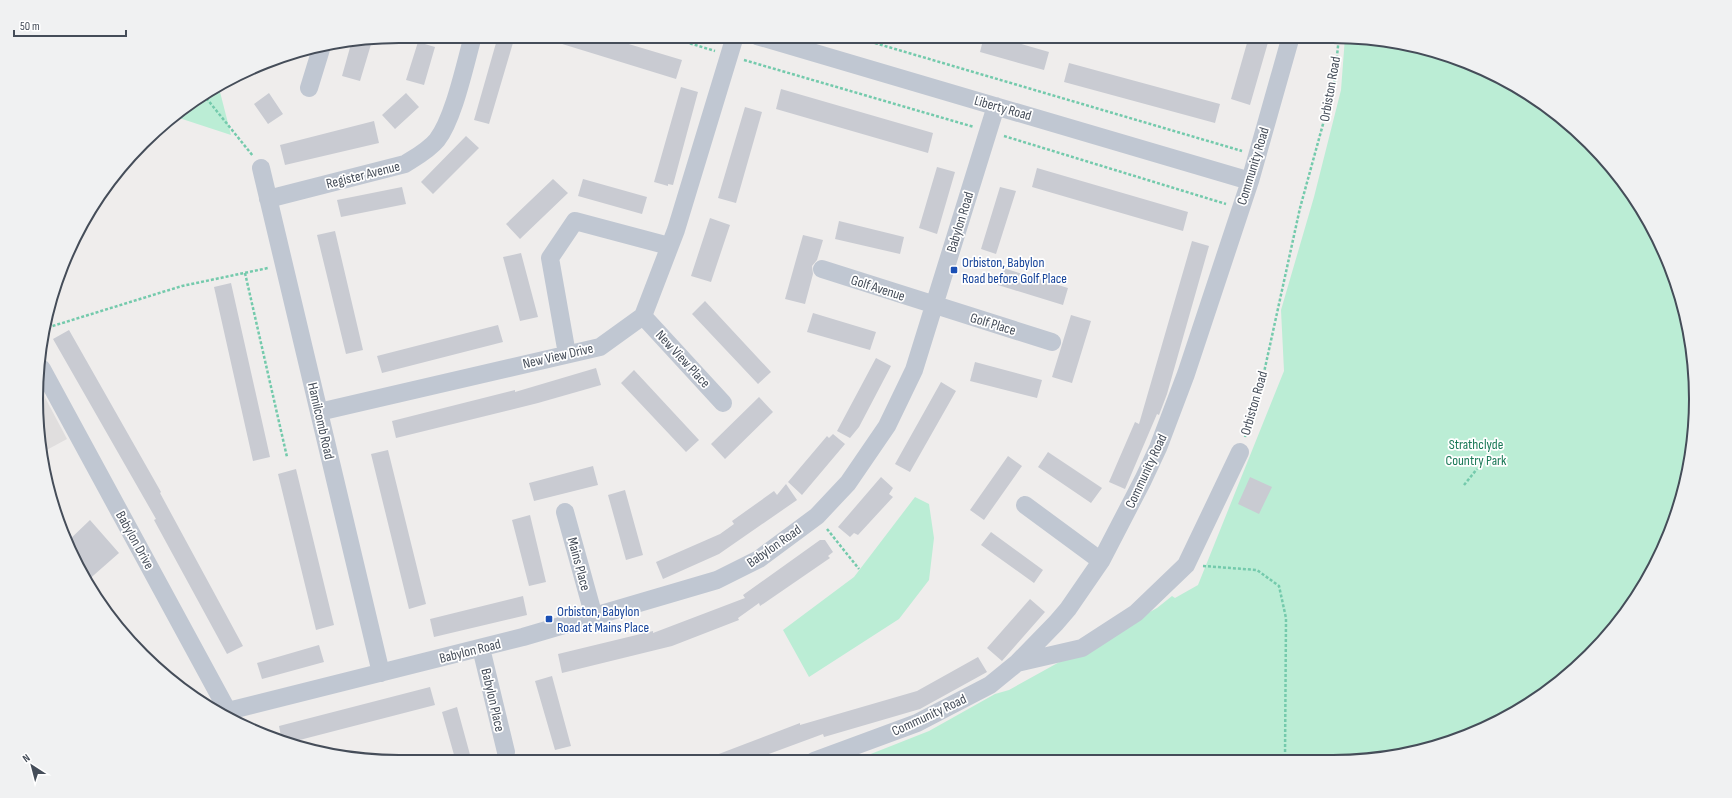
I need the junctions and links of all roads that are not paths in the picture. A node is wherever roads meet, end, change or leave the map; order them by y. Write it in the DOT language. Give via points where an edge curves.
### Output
graph roads {
  1 [pos="471,43"];
  2 [pos="733,43"];
  3 [pos="780,43"];
  4 [pos="1289,43"];
  5 [pos="320,52"];
  6 [pos="309,88"];
  7 [pos="996,106"];
  8 [pos="261,168"];
  9 [pos="1250,181"];
  10 [pos="268,199"];
  11 [pos="669,246"];
  12 [pos="822,269"];
  13 [pos="934,306"];
  14 [pos="642,316"];
  15 [pos="1052,342"];
  16 [pos="567,354"];
  17 [pos="44,373"];
  18 [pos="723,403"];
  19 [pos="319,412"];
  20 [pos="1240,452"];
  21 [pos="1025,505"];
  22 [pos="565,512"];
  23 [pos="1101,561"];
  24 [pos="594,617"];
  25 [pos="481,648"];
  26 [pos="1017,662"];
  27 [pos="380,673"];
  28 [pos="226,710"];
  29 [pos="231,712"];
  30 [pos="506,752"];
  31 [pos="831,755"];
  1 -- 10 [label="street, Register Avenue" via="445,126 423,153 405,164"];
  2 -- 11 [label="street"];
  3 -- 7 [label="street, Liberty Road"];
  4 -- 9 [label="street, Community Road"];
  5 -- 6 [label="street"];
  7 -- 9 [label="street, Liberty Road"];
  7 -- 13 [label="street, Babylon Road"];
  8 -- 10 [label="street, Hamilcomb Road"];
  9 -- 23 [label="street, Community Road" via="1186,374 1158,448"];
  10 -- 19 [label="street, Hamilcomb Road"];
  11 -- 14 [label="street"];
  11 -- 16 [label="street" via="575,221 550,258"];
  12 -- 13 [label="street, Golf Avenue"];
  13 -- 15 [label="street, Golf Place"];
  13 -- 24 [label="street, Babylon Road" via="914,370 887,426 848,483 817,516 759,559 717,580"];
  14 -- 16 [label="street, New View Drive" via="600,347"];
  14 -- 18 [label="street, New View Place"];
  16 -- 19 [label="street, New View Drive"];
  17 -- 28 [label="street, Babylon Drive"];
  19 -- 27 [label="street, Hamilcomb Road"];
  20 -- 26 [label="street, Orbiston Road" via="1186,565 1136,613 1082,648"];
  21 -- 23 [label="street"];
  22 -- 24 [label="street, Mains Place"];
  23 -- 26 [label="street, Community Road" via="1068,609"];
  24 -- 25 [label="street, Babylon Road"];
  25 -- 27 [label="street, Babylon Road"];
  25 -- 30 [label="street, Babylon Place"];
  26 -- 31 [label="street, Community Road" via="990,685 917,724"];
  27 -- 29 [label="street, Babylon Road"];
}
